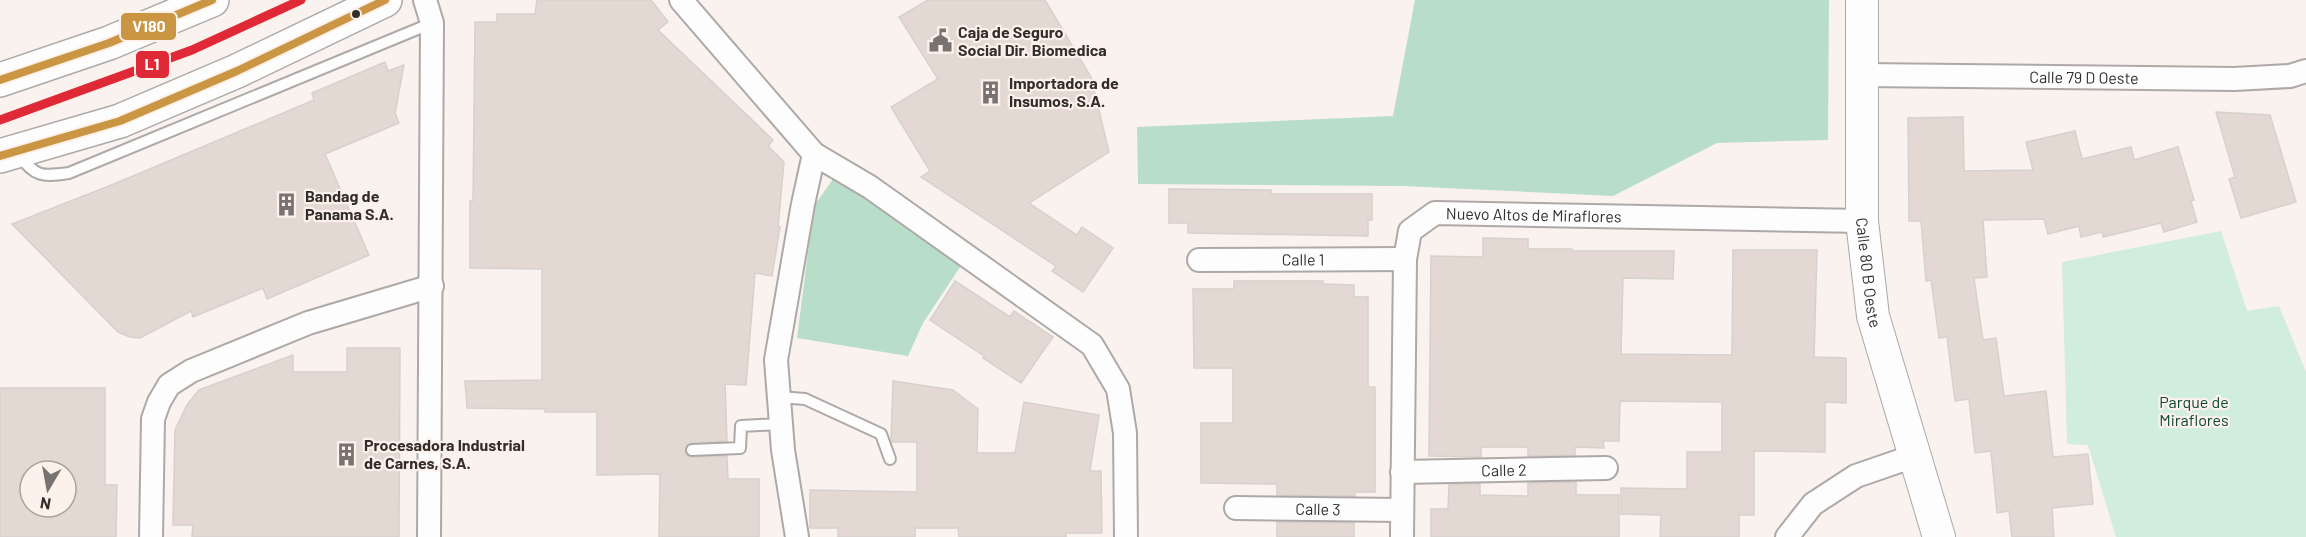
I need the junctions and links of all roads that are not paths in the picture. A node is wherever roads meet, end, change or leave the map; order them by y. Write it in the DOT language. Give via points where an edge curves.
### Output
graph roads {
  1 [pos="212,0"];
  2 [pos="385,0"];
  3 [pos="425,0"];
  4 [pos="681,0"];
  5 [pos="1862,0"];
  6 [pos="432,23"];
  7 [pos="2306,71"];
  8 [pos="1862,75"];
  9 [pos="0,80"];
  10 [pos="8,153"];
  11 [pos="814,154"];
  12 [pos="1862,221"];
  13 [pos="1405,259"];
  14 [pos="1199,260"];
  15 [pos="432,286"];
  16 [pos="779,397"];
  17 [pos="781,424"];
  18 [pos="692,450"];
  19 [pos="1914,456"];
  20 [pos="890,459"];
  21 [pos="1606,468"];
  22 [pos="1402,472"];
  23 [pos="1236,508"];
  24 [pos="1402,510"];
  25 [pos="151,537"];
  26 [pos="429,537"];
  27 [pos="797,537"];
  28 [pos="1126,537"];
  29 [pos="1402,537"];
  30 [pos="1787,537"];
  31 [pos="1939,537"];
  1 -- 9 [label="main road" via="109,43"];
  2 -- 10 [label="main road" via="237,71 120,121"];
  3 -- 6 [label="street"];
  4 -- 11 [label="street"];
  5 -- 8 [label="street, Calle 80 B Oeste"];
  6 -- 10 [label="lane" via="69,173 50,176 32,172"];
  6 -- 15 [label="street"];
  7 -- 8 [label="street, Calle 79 D Oeste" via="2290,76 2234,79"];
  8 -- 12 [label="street, Calle 80 B Oeste"];
  11 -- 16 [label="street" via="776,360"];
  11 -- 28 [label="street" via="870,187 1092,345 1118,389 1125,433"];
  12 -- 13 [label="street, Nuevo Altos de Miraflores" via="1435,213 1410,231"];
  12 -- 19 [label="street, Calle 80 B Oeste" via="1873,316"];
  13 -- 14 [label="street, Calle 1"];
  13 -- 22 [label="street, Nuevo Altos de Miraflores"];
  15 -- 25 [label="street" via="308,322 190,371 169,385 153,419"];
  15 -- 26 [label="street"];
  16 -- 17 [label="street"];
  16 -- 20 [label="lane" via="805,399 881,434"];
  17 -- 18 [label="lane" via="741,426 740,448"];
  17 -- 27 [label="street"];
  19 -- 30 [label="street" via="1856,476 1813,504"];
  19 -- 31 [label="street, Calle 80 B Oeste"];
  21 -- 22 [label="street, Calle 2"];
  22 -- 24 [label="street, Nuevo Altos de Miraflores"];
  23 -- 24 [label="street, Calle 3"];
  24 -- 29 [label="street, Nuevo Altos de Miraflores"];
}
